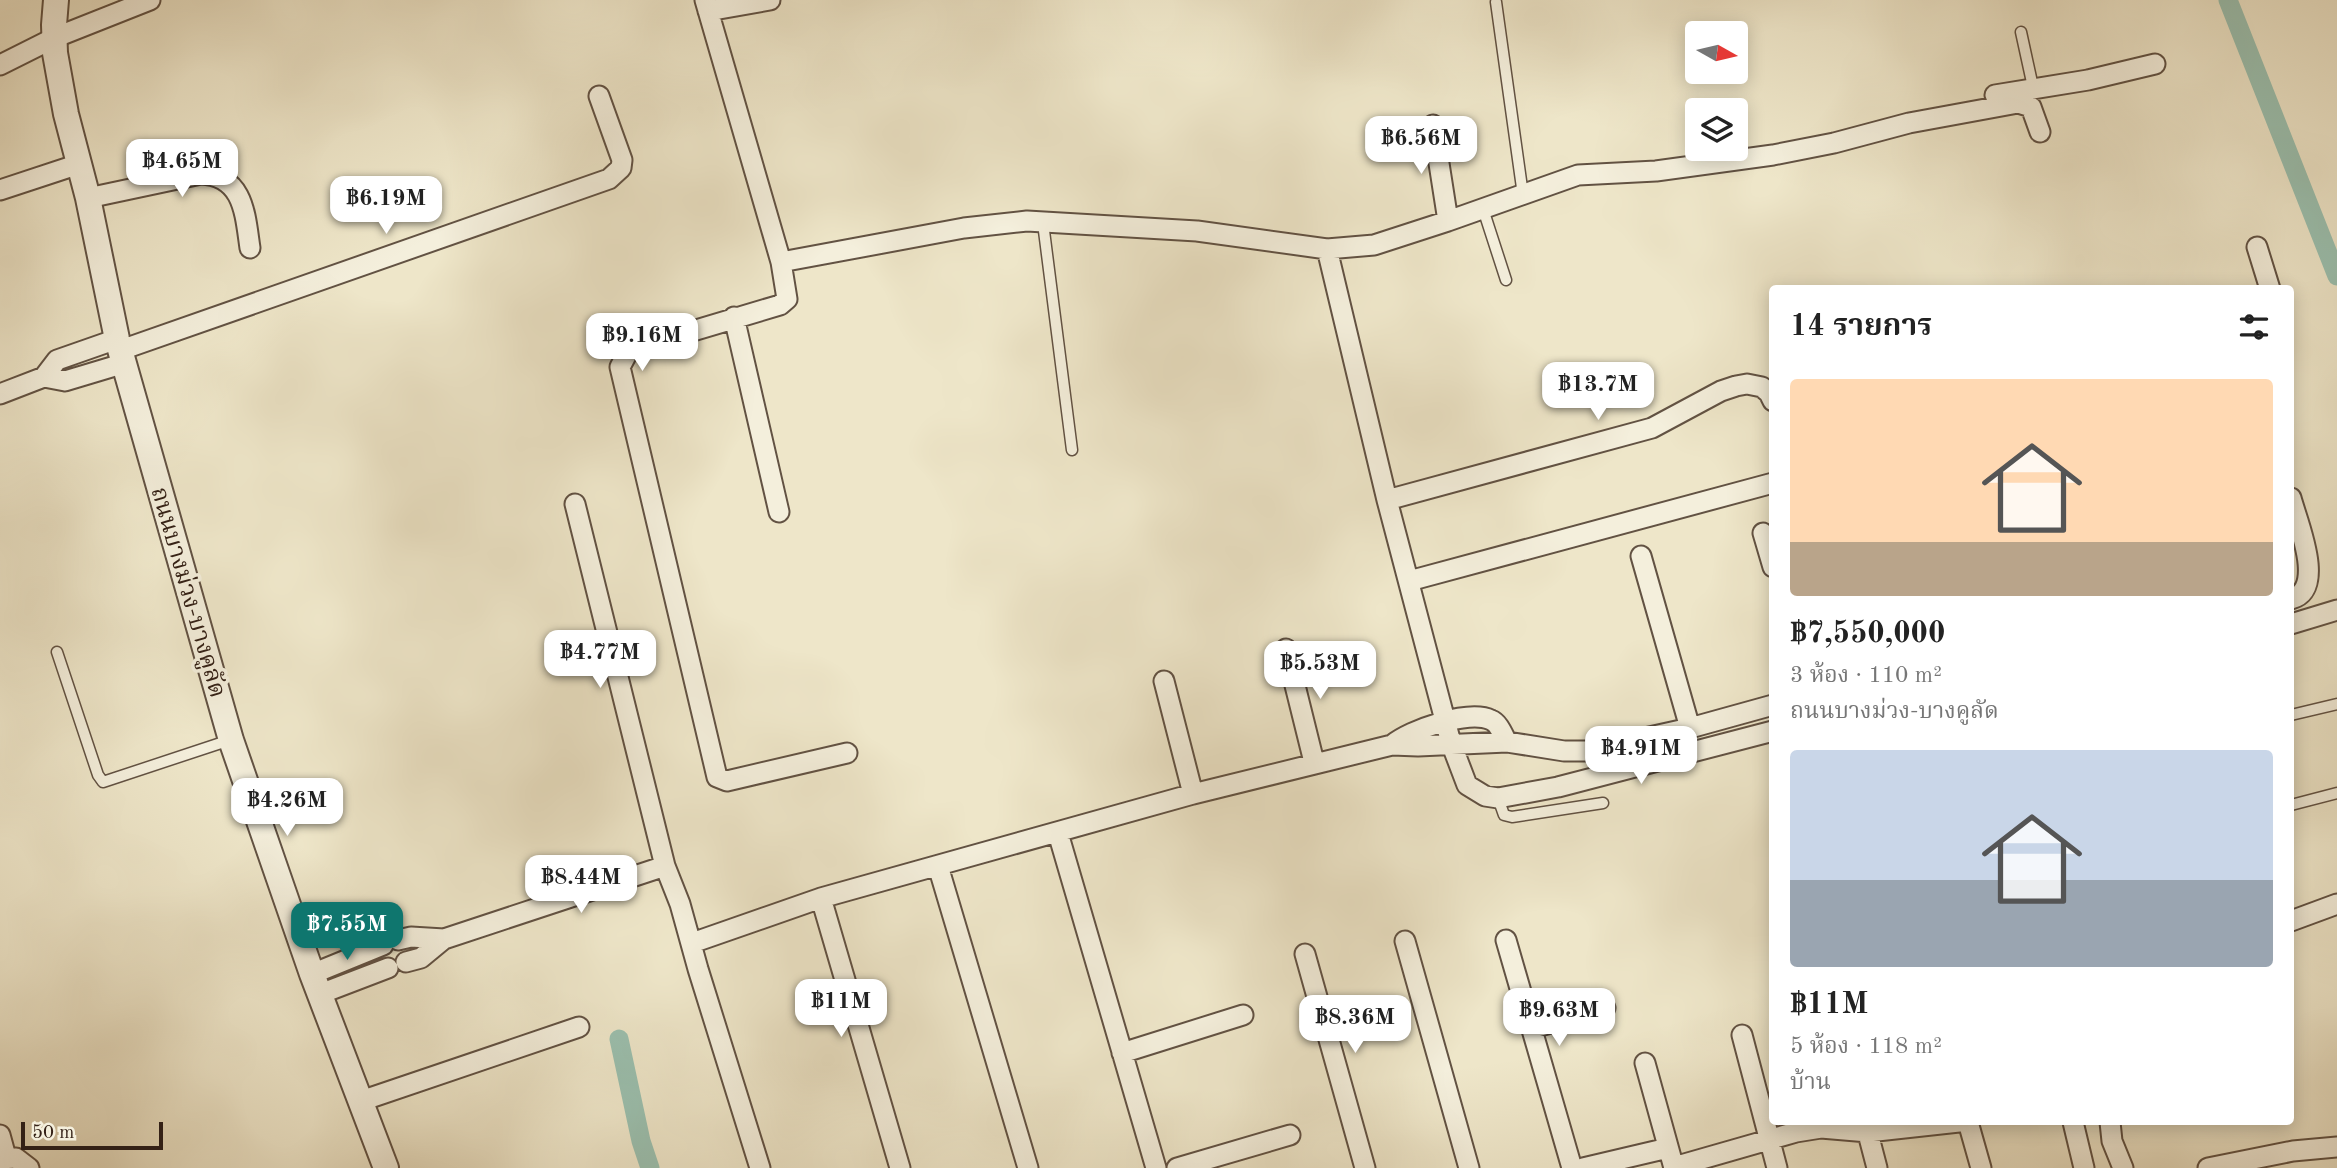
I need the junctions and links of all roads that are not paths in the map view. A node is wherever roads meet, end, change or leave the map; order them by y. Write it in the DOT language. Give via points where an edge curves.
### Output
graph roads {
  1 [pos="150,0"];
  2 [pos="770,0"];
  3 [pos="1496,2"];
  4 [pos="707,6"];
  5 [pos="55,21"];
  6 [pos="2021,32"];
  7 [pos="2155,64"];
  8 [pos="0,65"];
  9 [pos="2033,88"];
  10 [pos="599,96"];
  11 [pos="1433,125"];
  12 [pos="2040,132"];
  13 [pos="79,164"];
  14 [pos="1578,175"];
  15 [pos="0,190"];
  16 [pos="1523,195"];
  17 [pos="88,198"];
  18 [pos="1483,209"];
  19 [pos="1448,221"];
  20 [pos="1043,223"];
  21 [pos="2257,247"];
  22 [pos="250,248"];
  23 [pos="1327,249"];
  24 [pos="781,262"];
  25 [pos="1507,280"];
  26 [pos="2269,285"];
  27 [pos="734,317"];
  28 [pos="121,351"];
  29 [pos="1769,393"];
  30 [pos="0,394"];
  31 [pos="1072,450"];
  32 [pos="1769,484"];
  33 [pos="1387,500"];
  34 [pos="575,504"];
  35 [pos="2294,509"];
  36 [pos="779,512"];
  37 [pos="1763,533"];
  38 [pos="1769,553"];
  39 [pos="1641,556"];
  40 [pos="1409,581"];
  41 [pos="2294,598"];
  42 [pos="2337,610"];
  43 [pos="2294,623"];
  44 [pos="1286,649"];
  45 [pos="57,652"];
  46 [pos="1164,681"];
  47 [pos="2337,704"];
  48 [pos="1769,706"];
  49 [pos="2294,714"];
  50 [pos="1446,721"];
  51 [pos="1690,728"];
  52 [pos="1769,732"];
  53 [pos="231,740"];
  54 [pos="1507,742"];
  55 [pos="1451,743"];
  56 [pos="1392,745"];
  57 [pos="846,753"];
  58 [pos="1314,762"];
  59 [pos="2337,793"];
  60 [pos="1193,794"];
  61 [pos="1499,798"];
  62 [pos="1603,803"];
  63 [pos="2294,804"];
  64 [pos="1058,832"];
  65 [pos="665,866"];
  66 [pos="938,866"];
  67 [pos="821,898"];
  68 [pos="2333,912"];
  69 [pos="2294,920"];
  70 [pos="444,939"];
  71 [pos="1507,940"];
  72 [pos="1405,941"];
  73 [pos="692,943"];
  74 [pos="1306,954"];
  75 [pos="316,984"];
  76 [pos="1605,1008"];
  77 [pos="1243,1015"];
  78 [pos="579,1027"];
  79 [pos="1533,1028"];
  80 [pos="1742,1035"];
  81 [pos="1122,1053"];
  82 [pos="1645,1063"];
  83 [pos="361,1101"];
  84 [pos="1903,1125"];
  85 [pos="1969,1125"];
  86 [pos="2074,1125"];
  87 [pos="2110,1125"];
  88 [pos="1866,1127"];
  89 [pos="0,1135"];
  90 [pos="1290,1135"];
  91 [pos="1770,1138"];
  92 [pos="2337,1147"];
  93 [pos="3,1158"];
  94 [pos="1672,1161"];
  95 [pos="29,1168"];
  96 [pos="386,1168"];
  97 [pos="760,1168"];
  98 [pos="900,1168"];
  99 [pos="1028,1168"];
  100 [pos="1156,1168"];
  101 [pos="1177,1168"];
  102 [pos="1365,1168"];
  103 [pos="1469,1168"];
  104 [pos="1572,1168"];
  105 [pos="1583,1168"];
  106 [pos="1777,1168"];
  107 [pos="1877,1168"];
  108 [pos="1981,1168"];
  109 [pos="2084,1168"];
  110 [pos="2123,1168"];
  111 [pos="2208,1168"];
  1 -- 5 [label="street"];
  2 -- 4 [label="street"];
  3 -- 16 [label="lane"];
  4 -- 24 [label="street"];
  5 -- 8 [label="street"];
  5 -- 13 [label="street, ถนนบางม่วง-บางคูลัด" via="66,114"];
  6 -- 9 [label="lane"];
  7 -- 9 [label="street"];
  9 -- 14 [label="street" via="1891,116 1789,144 1659,162 1615,160"];
  10 -- 28 [label="street" via="622,160 621,169 609,179"];
  11 -- 19 [label="street"];
  12 -- 14 [label="street" via="2031,107 2018,103 1773,155 1656,171"];
  13 -- 15 [label="street"];
  13 -- 17 [label="street, ถนนบางม่วง-บางคูลัด"];
  14 -- 16 [label="street"];
  16 -- 18 [label="street"];
  17 -- 22 [label="street" via="201,174 219,176 235,190"];
  17 -- 28 [label="street, ถนนบางม่วง-บางคูลัด"];
  18 -- 19 [label="street"];
  18 -- 25 [label="lane"];
  19 -- 23 [label="street" via="1374,245"];
  20 -- 23 [label="street" via="1197,231"];
  20 -- 24 [label="street" via="1027,220 964,228"];
  20 -- 31 [label="lane"];
  21 -- 26 [label="street"];
  23 -- 33 [label="street"];
  24 -- 27 [label="street" via="785,302"];
  27 -- 36 [label="street"];
  27 -- 57 [label="street" via="629,350 620,367 715,774 727,781"];
  28 -- 30 [label="street" via="65,382 44,377"];
  28 -- 53 [label="street, ถนนบางม่วง-บางคูลัด"];
  29 -- 33 [label="street" via="1762,387 1736,386 1652,428"];
  32 -- 40 [label="street"];
  33 -- 40 [label="street"];
  34 -- 65 [label="street"];
  35 -- 41 [label="street" via="2310,565 2309,579"];
  37 -- 38 [label="street"];
  39 -- 51 [label="street"];
  40 -- 50 [label="street"];
  42 -- 43 [label="street"];
  44 -- 58 [label="street"];
  45 -- 53 [label="lane" via="103,782"];
  46 -- 60 [label="street"];
  47 -- 49 [label="lane"];
  48 -- 51 [label="street"];
  50 -- 54 [label="street" via="1488,718"];
  50 -- 55 [label="street"];
  50 -- 56 [label="street" via="1410,732"];
  51 -- 54 [label="street" via="1586,751"];
  52 -- 61 [label="street"];
  53 -- 75 [label="street, ถนนบางม่วง-บางคูลัด"];
  54 -- 55 [label="street"];
  55 -- 56 [label="street"];
  55 -- 61 [label="street" via="1467,785"];
  56 -- 58 [label="street"];
  58 -- 60 [label="street"];
  59 -- 63 [label="lane"];
  60 -- 64 [label="street"];
  61 -- 62 [label="lane" via="1504,814 1512,817"];
  64 -- 66 [label="street"];
  64 -- 81 [label="street"];
  65 -- 70 [label="street"];
  65 -- 73 [label="street"];
  66 -- 67 [label="street"];
  66 -- 99 [label="street"];
  67 -- 73 [label="street"];
  67 -- 98 [label="street"];
  68 -- 69 [label="street"];
  70 -- 75 [label="street" via="421,958"];
  70 -- 75 [label="street" via="411,937 391,942"];
  71 -- 79 [label="street"];
  72 -- 103 [label="street"];
  73 -- 97 [label="street"];
  74 -- 102 [label="street"];
  75 -- 83 [label="street, ถนนบางม่วง-บางคูลัด"];
  76 -- 79 [label="street"];
  77 -- 81 [label="street"];
  78 -- 83 [label="street"];
  79 -- 104 [label="street"];
  80 -- 91 [label="street"];
  81 -- 100 [label="street"];
  82 -- 94 [label="street"];
  83 -- 96 [label="street, ถนนบางม่วง-บางคูลัด"];
  84 -- 88 [label="street"];
  85 -- 108 [label="street"];
  86 -- 109 [label="street"];
  87 -- 110 [label="street"];
  88 -- 91 [label="street" via="1821,1128"];
  88 -- 107 [label="street"];
  89 -- 93 [label="street"];
  90 -- 101 [label="street"];
  91 -- 94 [label="street"];
  91 -- 106 [label="street"];
  92 -- 111 [label="street"];
  93 -- 95 [label="street" via="16,1158"];
  94 -- 105 [label="street"];
}
